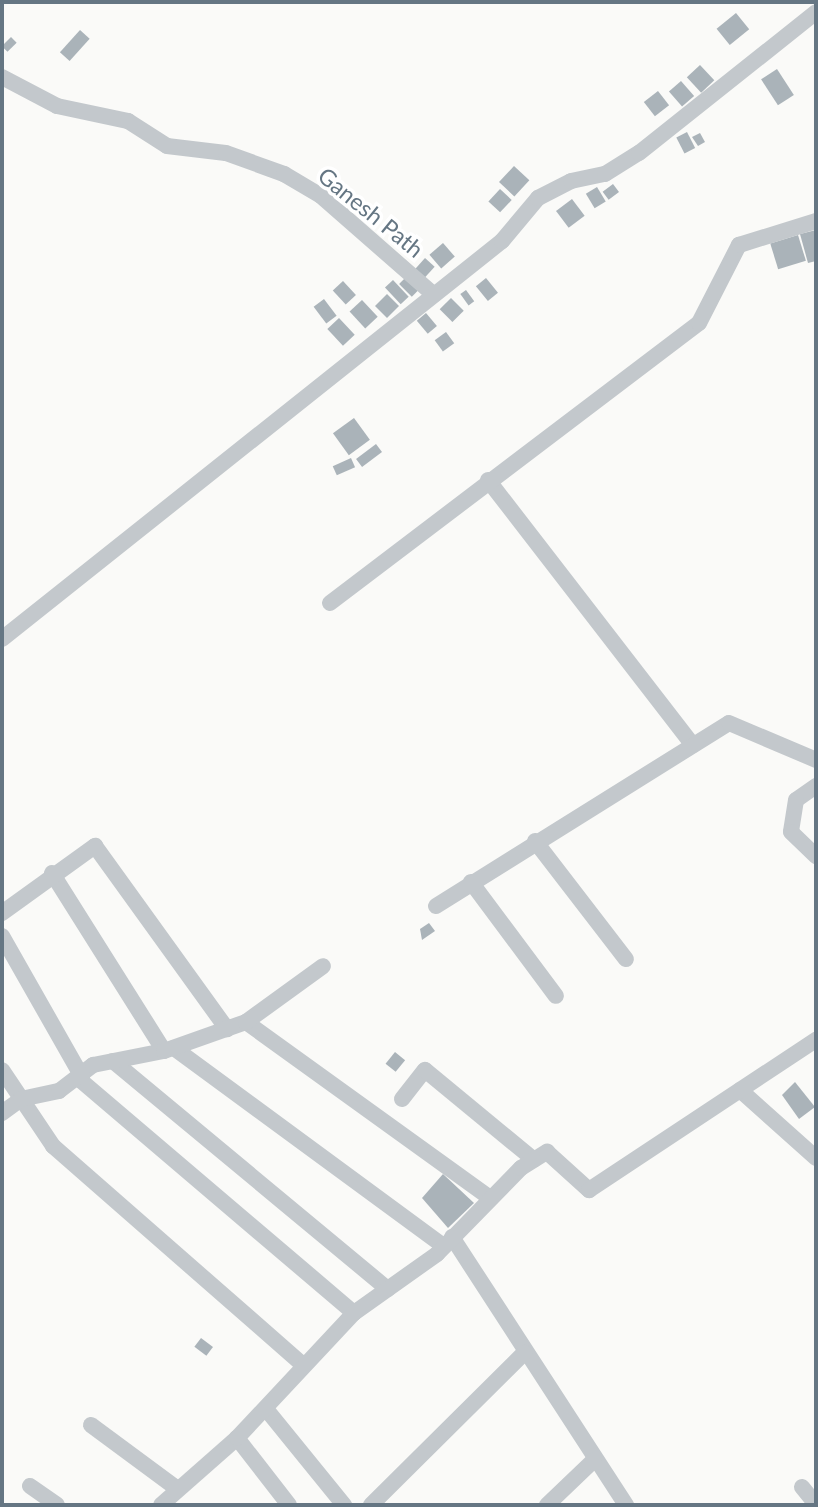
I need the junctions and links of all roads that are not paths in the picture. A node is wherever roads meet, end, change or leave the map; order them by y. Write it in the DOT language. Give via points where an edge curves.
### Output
graph roads {
  1 [pos="816,12"];
  2 [pos="2,76"];
  3 [pos="816,221"];
  4 [pos="434,295"];
  5 [pos="488,480"];
  6 [pos="330,603"];
  7 [pos="2,639"];
  8 [pos="693,745"];
  9 [pos="816,760"];
  10 [pos="816,786"];
  11 [pos="535,841"];
  12 [pos="816,856"];
  13 [pos="52,873"];
  14 [pos="471,882"];
  15 [pos="436,906"];
  16 [pos="2,913"];
  17 [pos="2,936"];
  18 [pos="626,959"];
  19 [pos="323,966"];
  20 [pos="556,996"];
  21 [pos="246,1022"];
  22 [pos="227,1029"];
  23 [pos="816,1040"];
  24 [pos="169,1050"];
  25 [pos="113,1061"];
  26 [pos="2,1070"];
  27 [pos="80,1078"];
  28 [pos="740,1090"];
  29 [pos="21,1099"];
  30 [pos="402,1099"];
  31 [pos="2,1113"];
  32 [pos="816,1158"];
  33 [pos="534,1160"];
  34 [pos="490,1198"];
  35 [pos="448,1241"];
  36 [pos="388,1289"];
  37 [pos="354,1313"];
  38 [pos="524,1353"];
  39 [pos="303,1365"];
  40 [pos="266,1409"];
  41 [pos="91,1425"];
  42 [pos="236,1438"];
  43 [pos="593,1461"];
  44 [pos="30,1486"];
  45 [pos="803,1487"];
  46 [pos="176,1488"];
  47 [pos="816,1504"];
  48 [pos="57,1505"];
  49 [pos="161,1505"];
  50 [pos="289,1505"];
  51 [pos="344,1505"];
  52 [pos="371,1505"];
  53 [pos="548,1505"];
  54 [pos="626,1505"];
  1 -- 4 [label="street" via="639,153 605,174 571,181 538,198 502,241"];
  2 -- 4 [label="street, Ganesh Path" via="57,106 128,121 167,146 226,153 285,174 321,196"];
  3 -- 5 [label="street" via="739,245 699,323"];
  4 -- 7 [label="street"];
  5 -- 6 [label="street"];
  5 -- 8 [label="street"];
  8 -- 9 [label="street" via="729,723"];
  8 -- 11 [label="street"];
  10 -- 12 [label="street" via="796,800 791,832"];
  11 -- 14 [label="street"];
  11 -- 18 [label="street"];
  13 -- 16 [label="street"];
  13 -- 22 [label="street" via="95,846"];
  13 -- 24 [label="street"];
  14 -- 15 [label="street"];
  14 -- 20 [label="street"];
  17 -- 27 [label="street"];
  19 -- 21 [label="street"];
  21 -- 22 [label="street"];
  21 -- 34 [label="street"];
  22 -- 24 [label="street"];
  23 -- 28 [label="street"];
  24 -- 25 [label="street"];
  24 -- 35 [label="street"];
  25 -- 27 [label="street" via="93,1065"];
  25 -- 36 [label="street"];
  26 -- 29 [label="street"];
  27 -- 29 [label="street"];
  27 -- 37 [label="street"];
  28 -- 32 [label="street"];
  28 -- 33 [label="street" via="589,1190 547,1152"];
  29 -- 31 [label="street"];
  29 -- 39 [label="street" via="53,1146"];
  30 -- 33 [label="street" via="425,1070"];
  33 -- 34 [label="street"];
  34 -- 35 [label="street"];
  35 -- 36 [label="street"];
  35 -- 38 [label="street"];
  36 -- 37 [label="street"];
  37 -- 39 [label="street"];
  38 -- 43 [label="street"];
  38 -- 52 [label="street"];
  39 -- 40 [label="street"];
  40 -- 42 [label="street"];
  40 -- 51 [label="street"];
  41 -- 46 [label="street"];
  42 -- 46 [label="street"];
  42 -- 50 [label="street"];
  43 -- 53 [label="street"];
  43 -- 54 [label="street"];
  44 -- 48 [label="street"];
  45 -- 47 [label="street"];
  46 -- 49 [label="street"];
}
